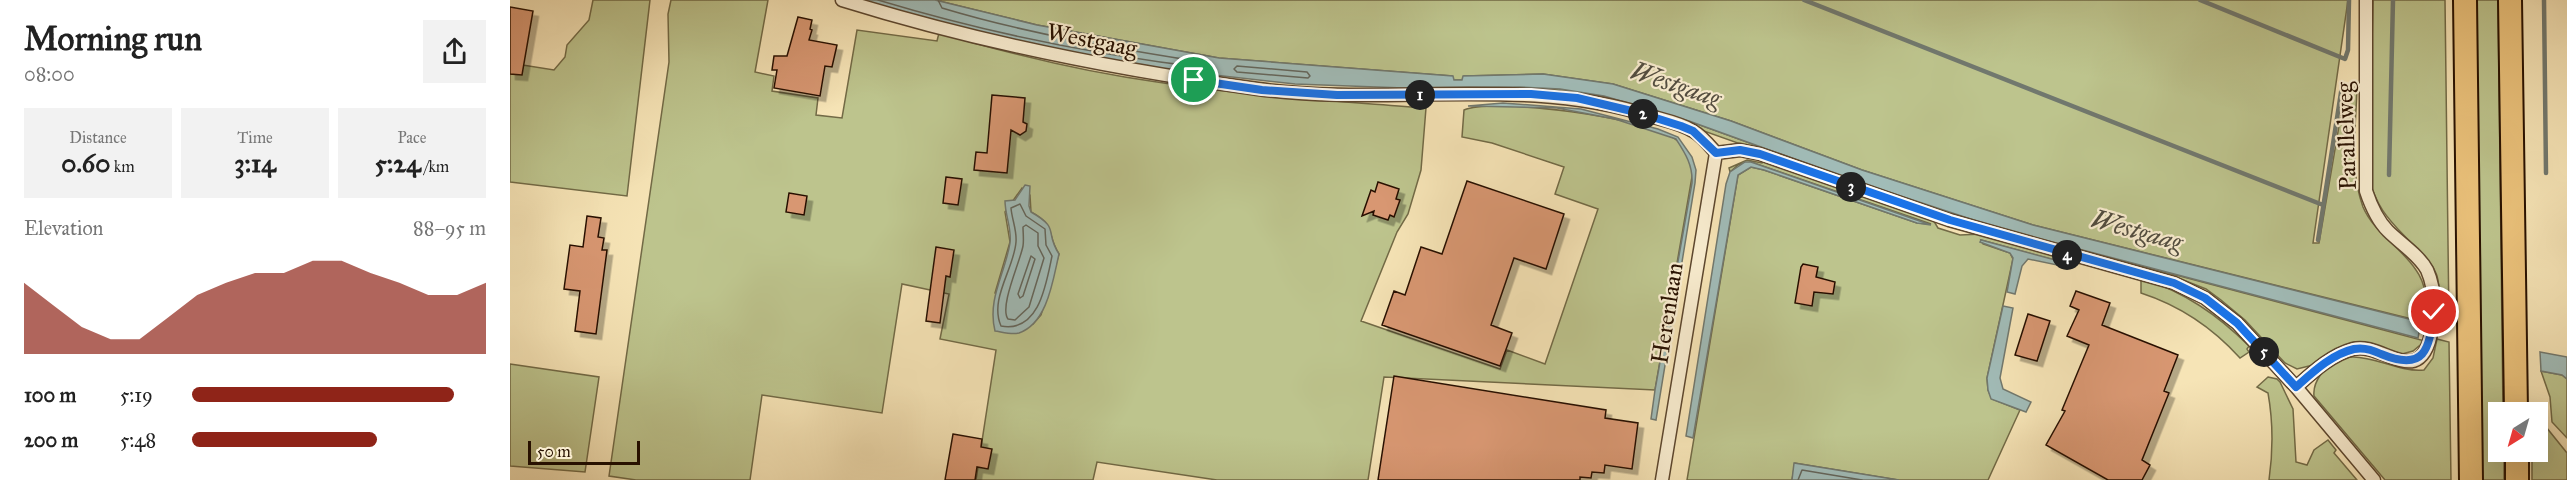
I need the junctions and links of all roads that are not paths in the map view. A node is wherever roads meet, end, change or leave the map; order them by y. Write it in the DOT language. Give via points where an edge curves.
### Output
graph roads {
  1 [pos="842,0"];
  2 [pos="2366,0"];
  3 [pos="2465,0"];
  4 [pos="2510,0"];
  5 [pos="1716,153"];
  6 [pos="2296,387"];
  7 [pos="2516,402"];
  8 [pos="2517,462"];
  9 [pos="1662,480"];
  10 [pos="2374,480"];
  11 [pos="2470,480"];
  12 [pos="2517,480"];
  1 -- 5 [label="street, Westgaag" via="905,20 1015,46 1262,90 1337,95 1531,94 1577,98 1681,126 1693,131"];
  2 -- 6 [label="street, Parallelweg" via="2366,191 2373,212 2386,229 2427,269 2434,312 2430,343 2419,358 2409,362 2355,348 2335,356"];
  3 -- 11 [label="highway"];
  4 -- 7 [label="highway"];
  5 -- 6 [label="street" via="1740,150 1760,154 1960,223 2174,283 2205,298 2237,323"];
  5 -- 9 [label="street, Herenlaan"];
  6 -- 10 [label="street"];
  8 -- 12 [label="highway"];
}
